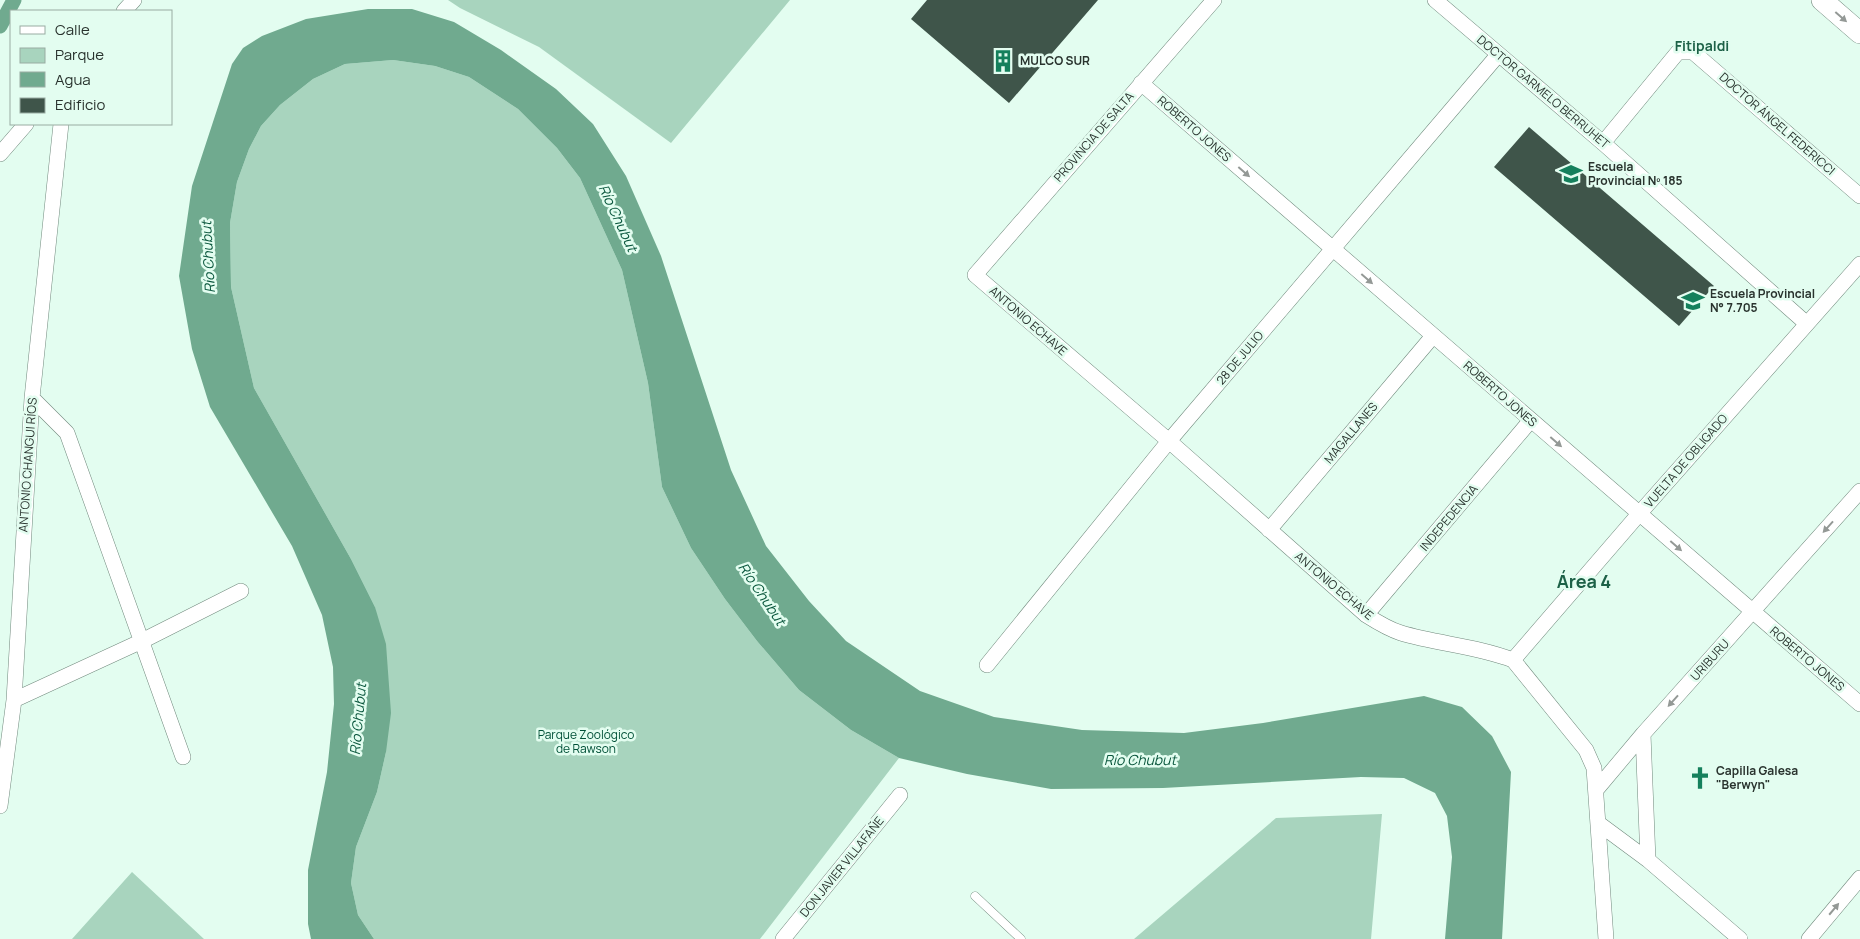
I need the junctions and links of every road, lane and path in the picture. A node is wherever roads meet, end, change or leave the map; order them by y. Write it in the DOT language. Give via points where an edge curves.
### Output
graph roads {
  1 [pos="134,0"];
  2 [pos="1214,0"];
  3 [pos="1435,0"];
  4 [pos="1822,0"];
  5 [pos="125,10"];
  6 [pos="1860,33"];
  7 [pos="1498,55"];
  8 [pos="1141,83"];
  9 [pos="25,125"];
  10 [pos="61,125"];
  11 [pos="1603,142"];
  12 [pos="0,154"];
  13 [pos="1860,196"];
  14 [pos="1333,249"];
  15 [pos="1860,264"];
  16 [pos="975,275"];
  17 [pos="1807,324"];
  18 [pos="1433,336"];
  19 [pos="32,398"];
  20 [pos="1531,420"];
  21 [pos="1169,441"];
  22 [pos="1860,490"];
  23 [pos="1639,514"];
  24 [pos="1269,530"];
  25 [pos="241,591"];
  26 [pos="1752,612"];
  27 [pos="1366,615"];
  28 [pos="142,641"];
  29 [pos="1513,660"];
  30 [pos="987,665"];
  31 [pos="14,700"];
  32 [pos="1860,704"];
  33 [pos="1643,734"];
  34 [pos="183,757"];
  35 [pos="1596,790"];
  36 [pos="900,795"];
  37 [pos="0,806"];
  38 [pos="1598,823"];
  39 [pos="1648,860"];
  40 [pos="1860,878"];
  41 [pos="975,896"];
  42 [pos="783,939"];
  43 [pos="1021,939"];
  44 [pos="1606,939"];
  45 [pos="1740,939"];
  46 [pos="1809,939"];
  1 -- 5 [label="street"];
  2 -- 8 [label="street, PROVINCIA DE SALTA"];
  3 -- 7 [label="street, DOCTOR GARMELO BERRUHET"];
  4 -- 6 [label="main road, one-way"];
  7 -- 11 [label="street, DOCTOR GARMELO BERRUHET"];
  7 -- 14 [label="street, 28 DE JULIO"];
  8 -- 14 [label="street, ROBERTO JONES, one-way"];
  8 -- 16 [label="street, PROVINCIA DE SALTA"];
  9 -- 12 [label="street"];
  10 -- 19 [label="street, ANTONIO CHANGUI RÍOS"];
  11 -- 13 [label="street, DOCTOR ÁNGEL FEDERICCI" via="1678,52 1693,52"];
  11 -- 17 [label="street, DOCTOR GARMELO BERRUHET"];
  14 -- 18 [label="street, ROBERTO JONES, one-way"];
  14 -- 21 [label="street, 28 DE JULIO"];
  15 -- 17 [label="street, VUELTA DE OBLIGADO"];
  16 -- 21 [label="street, ANTONIO ECHAVE"];
  17 -- 23 [label="street, VUELTA DE OBLIGADO"];
  18 -- 20 [label="street, ROBERTO JONES"];
  18 -- 24 [label="street, MAGALLANES"];
  19 -- 28 [label="street" via="67,434"];
  19 -- 31 [label="street, ANTONIO CHANGUI RÍOS"];
  20 -- 23 [label="street, ROBERTO JONES, one-way"];
  20 -- 27 [label="street, INDEPEDENCIA"];
  21 -- 24 [label="street, ANTONIO ECHAVE"];
  21 -- 30 [label="street, 28 DE JULIO"];
  22 -- 26 [label="street, URIBURU, one-way"];
  23 -- 26 [label="street, ROBERTO JONES, one-way"];
  23 -- 29 [label="street, VUELTA DE OBLIGADO"];
  24 -- 27 [label="street, ANTONIO ECHAVE"];
  25 -- 28 [label="street"];
  26 -- 32 [label="street, ROBERTO JONES"];
  26 -- 33 [label="street, URIBURU, one-way"];
  27 -- 29 [label="street, ANTONIO ECHAVE" via="1400,633 1496,653"];
  28 -- 31 [label="street"];
  28 -- 34 [label="street"];
  29 -- 35 [label="street" via="1586,750 1594,768"];
  31 -- 37 [label="street, ANTONIO CHANGUI RÍOS"];
  33 -- 35 [label="street, URIBURU"];
  33 -- 39 [label="street"];
  35 -- 38 [label="street"];
  36 -- 42 [label="street, DON JAVIER VILLAFAÑE"];
  38 -- 39 [label="street"];
  38 -- 44 [label="street"];
  39 -- 45 [label="street"];
  46 -- 40 [label="street, one-way"];
  41 -- 43 [label="lane"];
}
